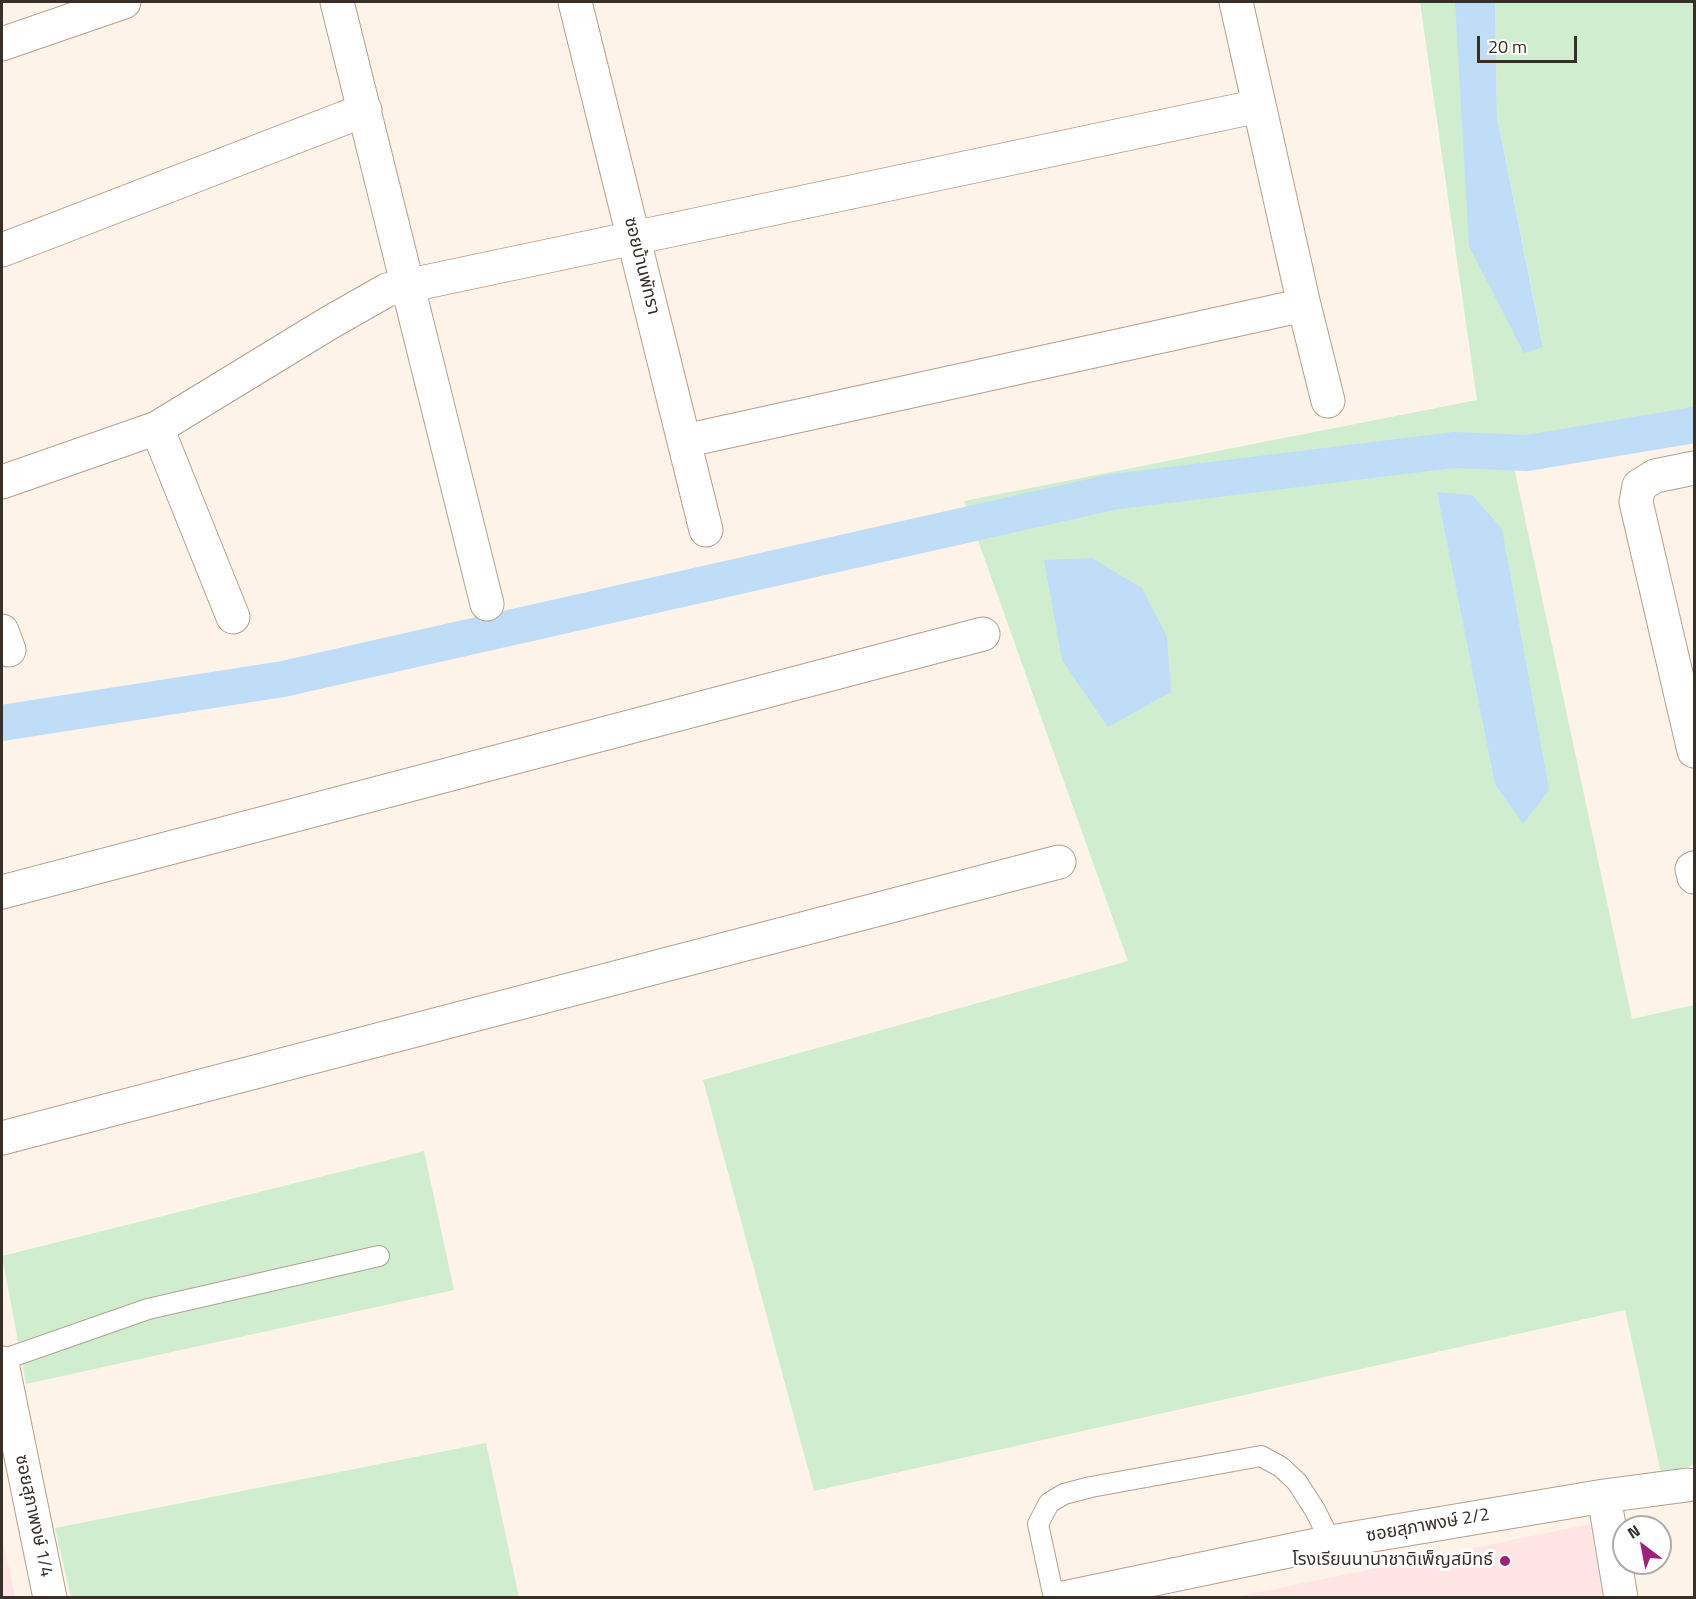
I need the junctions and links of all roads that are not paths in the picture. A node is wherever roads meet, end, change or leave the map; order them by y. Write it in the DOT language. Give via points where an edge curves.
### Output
graph roads {
  1 [pos="123,2"];
  2 [pos="337,2"];
  3 [pos="575,2"];
  4 [pos="1236,2"];
  5 [pos="2,44"];
  6 [pos="1259,106"];
  7 [pos="365,110"];
  8 [pos="634,238"];
  9 [pos="2,250"];
  10 [pos="408,285"];
  11 [pos="1304,304"];
  12 [pos="1328,401"];
  13 [pos="157,428"];
  14 [pos="684,441"];
  15 [pos="1695,468"];
  16 [pos="2,482"];
  17 [pos="706,530"];
  18 [pos="486,604"];
  19 [pos="233,616"];
  20 [pos="983,634"];
  21 [pos="1685,670"];
  22 [pos="1695,751"];
  23 [pos="1059,862"];
  24 [pos="1695,868"];
  25 [pos="1695,877"];
  26 [pos="2,892"];
  27 [pos="2,1138"];
  28 [pos="379,1256"];
  29 [pos="2,1362"];
  30 [pos="1687,1485"];
  31 [pos="1604,1496"];
  32 [pos="1331,1542"];
  33 [pos="50,1598"];
  34 [pos="1054,1598"];
  35 [pos="1064,1598"];
  36 [pos="1621,1598"];
  1 -- 5 [label="street"];
  2 -- 7 [label="street"];
  3 -- 8 [label="street, ซอยบ้านพัทรา"];
  4 -- 6 [label="street"];
  6 -- 8 [label="street"];
  6 -- 11 [label="street"];
  7 -- 9 [label="street"];
  7 -- 10 [label="street"];
  8 -- 10 [label="street"];
  8 -- 14 [label="street, ซอยบ้านพัทรา"];
  10 -- 13 [label="street" via="387,290"];
  10 -- 18 [label="street"];
  11 -- 12 [label="street"];
  11 -- 14 [label="street"];
  13 -- 16 [label="street"];
  13 -- 19 [label="street"];
  14 -- 17 [label="street, ซอยบ้านพัทรา"];
  15 -- 21 [label="street" via="1655,476 1639,486 1636,502"];
  20 -- 26 [label="street"];
  21 -- 22 [label="street"];
  23 -- 27 [label="street"];
  24 -- 25 [label="street"];
  28 -- 29 [label="lane" via="148,1309"];
  29 -- 33 [label="street, ซอยสุภาพงษ์ 1/4"];
  30 -- 31 [label="street, ซอยสุภาพงษ์ 2/2"];
  31 -- 32 [label="street, ซอยสุภาพงษ์ 2/2"];
  31 -- 36 [label="street"];
  32 -- 34 [label="lane" via="1298,1482 1261,1456 1091,1487 1064,1494 1049,1503 1038,1524"];
  32 -- 35 [label="street, ซอยสุภาพงษ์ 2/2"];
}
